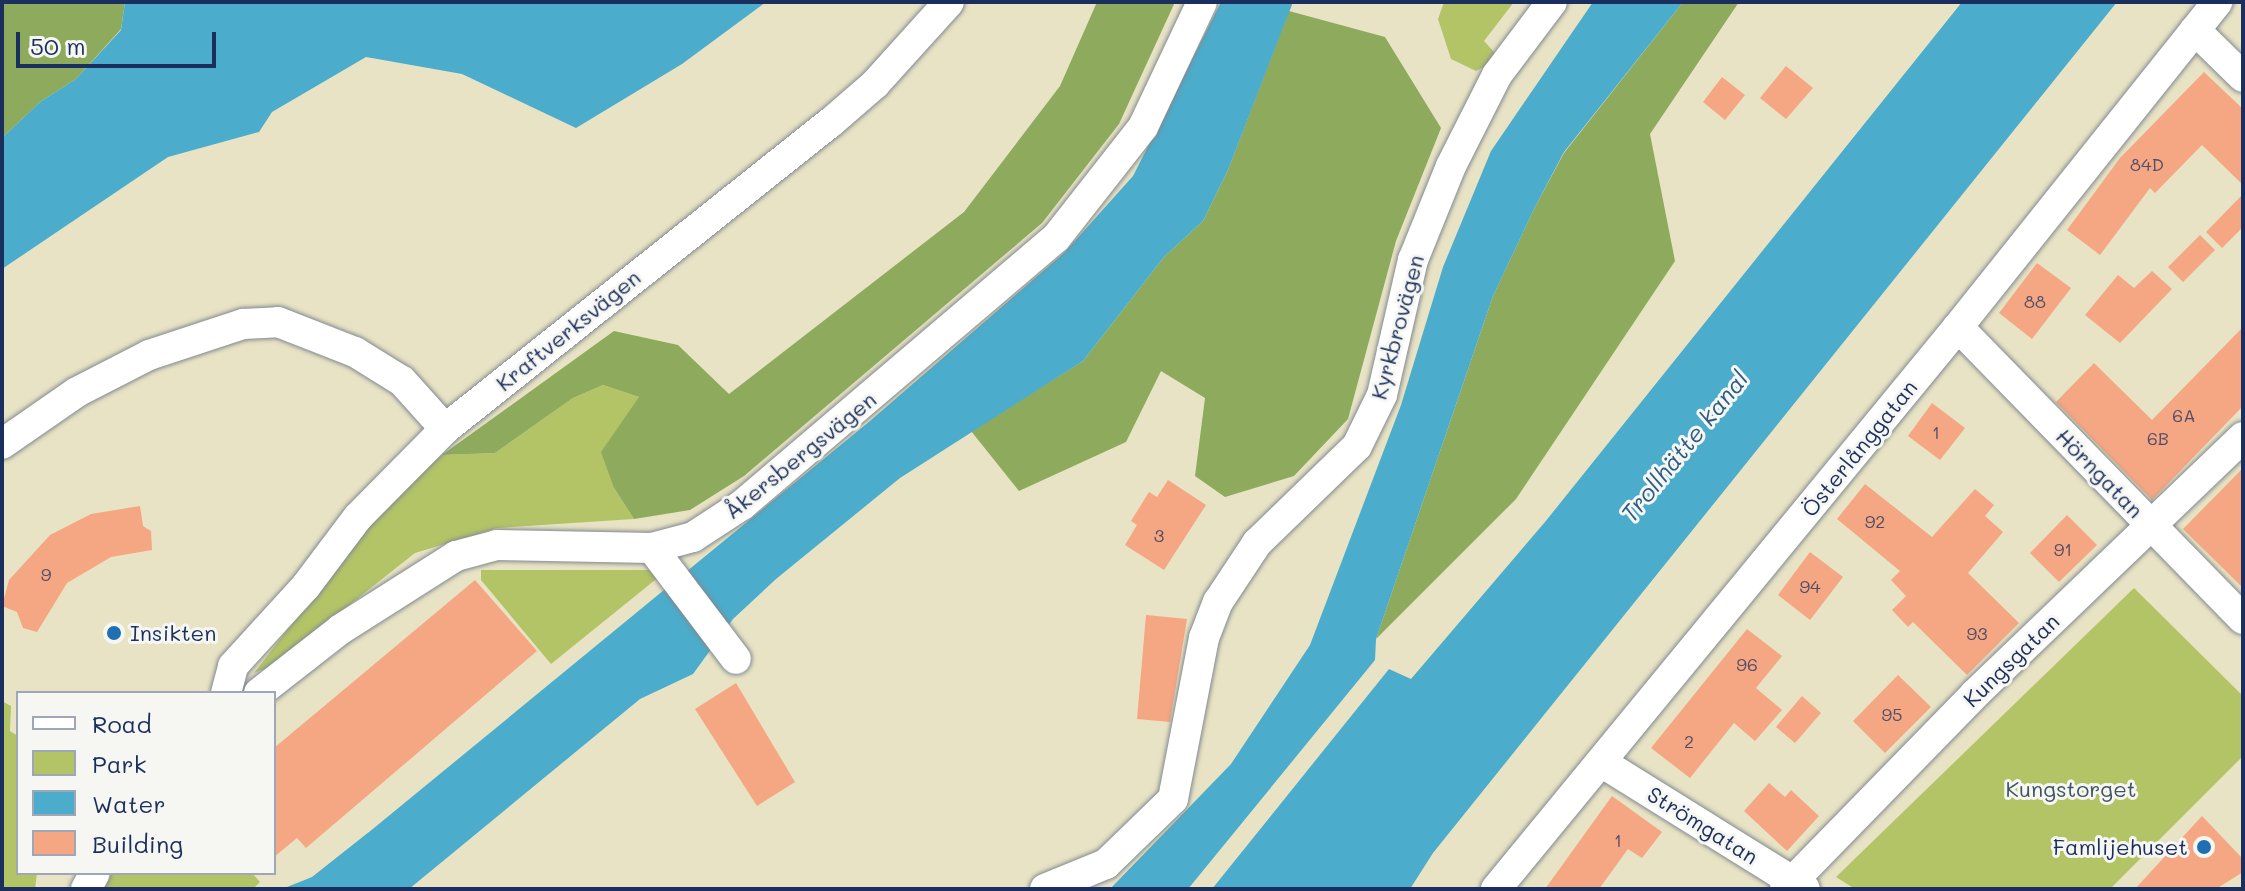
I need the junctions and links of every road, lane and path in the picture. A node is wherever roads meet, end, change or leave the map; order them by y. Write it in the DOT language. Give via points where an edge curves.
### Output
graph roads {
  1 [pos="949,2"];
  2 [pos="1202,2"];
  3 [pos="1552,2"];
  4 [pos="2217,2"];
  5 [pos="2195,30"];
  6 [pos="2243,77"];
  7 [pos="1958,327"];
  8 [pos="445,429"];
  9 [pos="2243,437"];
  10 [pos="2,444"];
  11 [pos="2149,524"];
  12 [pos="652,548"];
  13 [pos="2243,619"];
  14 [pos="736,659"];
  15 [pos="227,691"];
  16 [pos="262,691"];
  17 [pos="1601,762"];
  18 [pos="1794,886"];
  19 [pos="1045,889"];
  20 [pos="1496,889"];
  1 -- 8 [label="street, Kraftverksvägen" via="875,84 830,123"];
  2 -- 12 [label="street, Åkersbergsvägen" via="1143,127 1056,238 742,505 693,537"];
  3 -- 19 [label="street, Kyrkbrovägen" via="1497,75 1451,166 1413,260 1382,395 1357,446 1257,543 1218,602 1204,638 1173,799 1106,864"];
  4 -- 5 [label="street, Österlånggatan"];
  5 -- 6 [label="street"];
  5 -- 7 [label="street, Österlånggatan"];
  7 -- 11 [label="street, Hörngatan"];
  7 -- 17 [label="street, Österlånggatan"];
  8 -- 10 [label="street" via="402,381 355,352 278,322 243,324 149,355 77,392"];
  8 -- 15 [label="street, Kraftverksvägen" via="358,517 306,586 233,666"];
  9 -- 11 [label="street, Kungsgatan"];
  11 -- 13 [label="street, Hörngatan"];
  11 -- 18 [label="street, Kungsgatan"];
  12 -- 14 [label="street"];
  12 -- 16 [label="street, Åkersbergsvägen" via="497,545 456,556 341,629"];
  17 -- 18 [label="street, Strömgatan"];
  17 -- 20 [label="street, Österlånggatan"];
}
